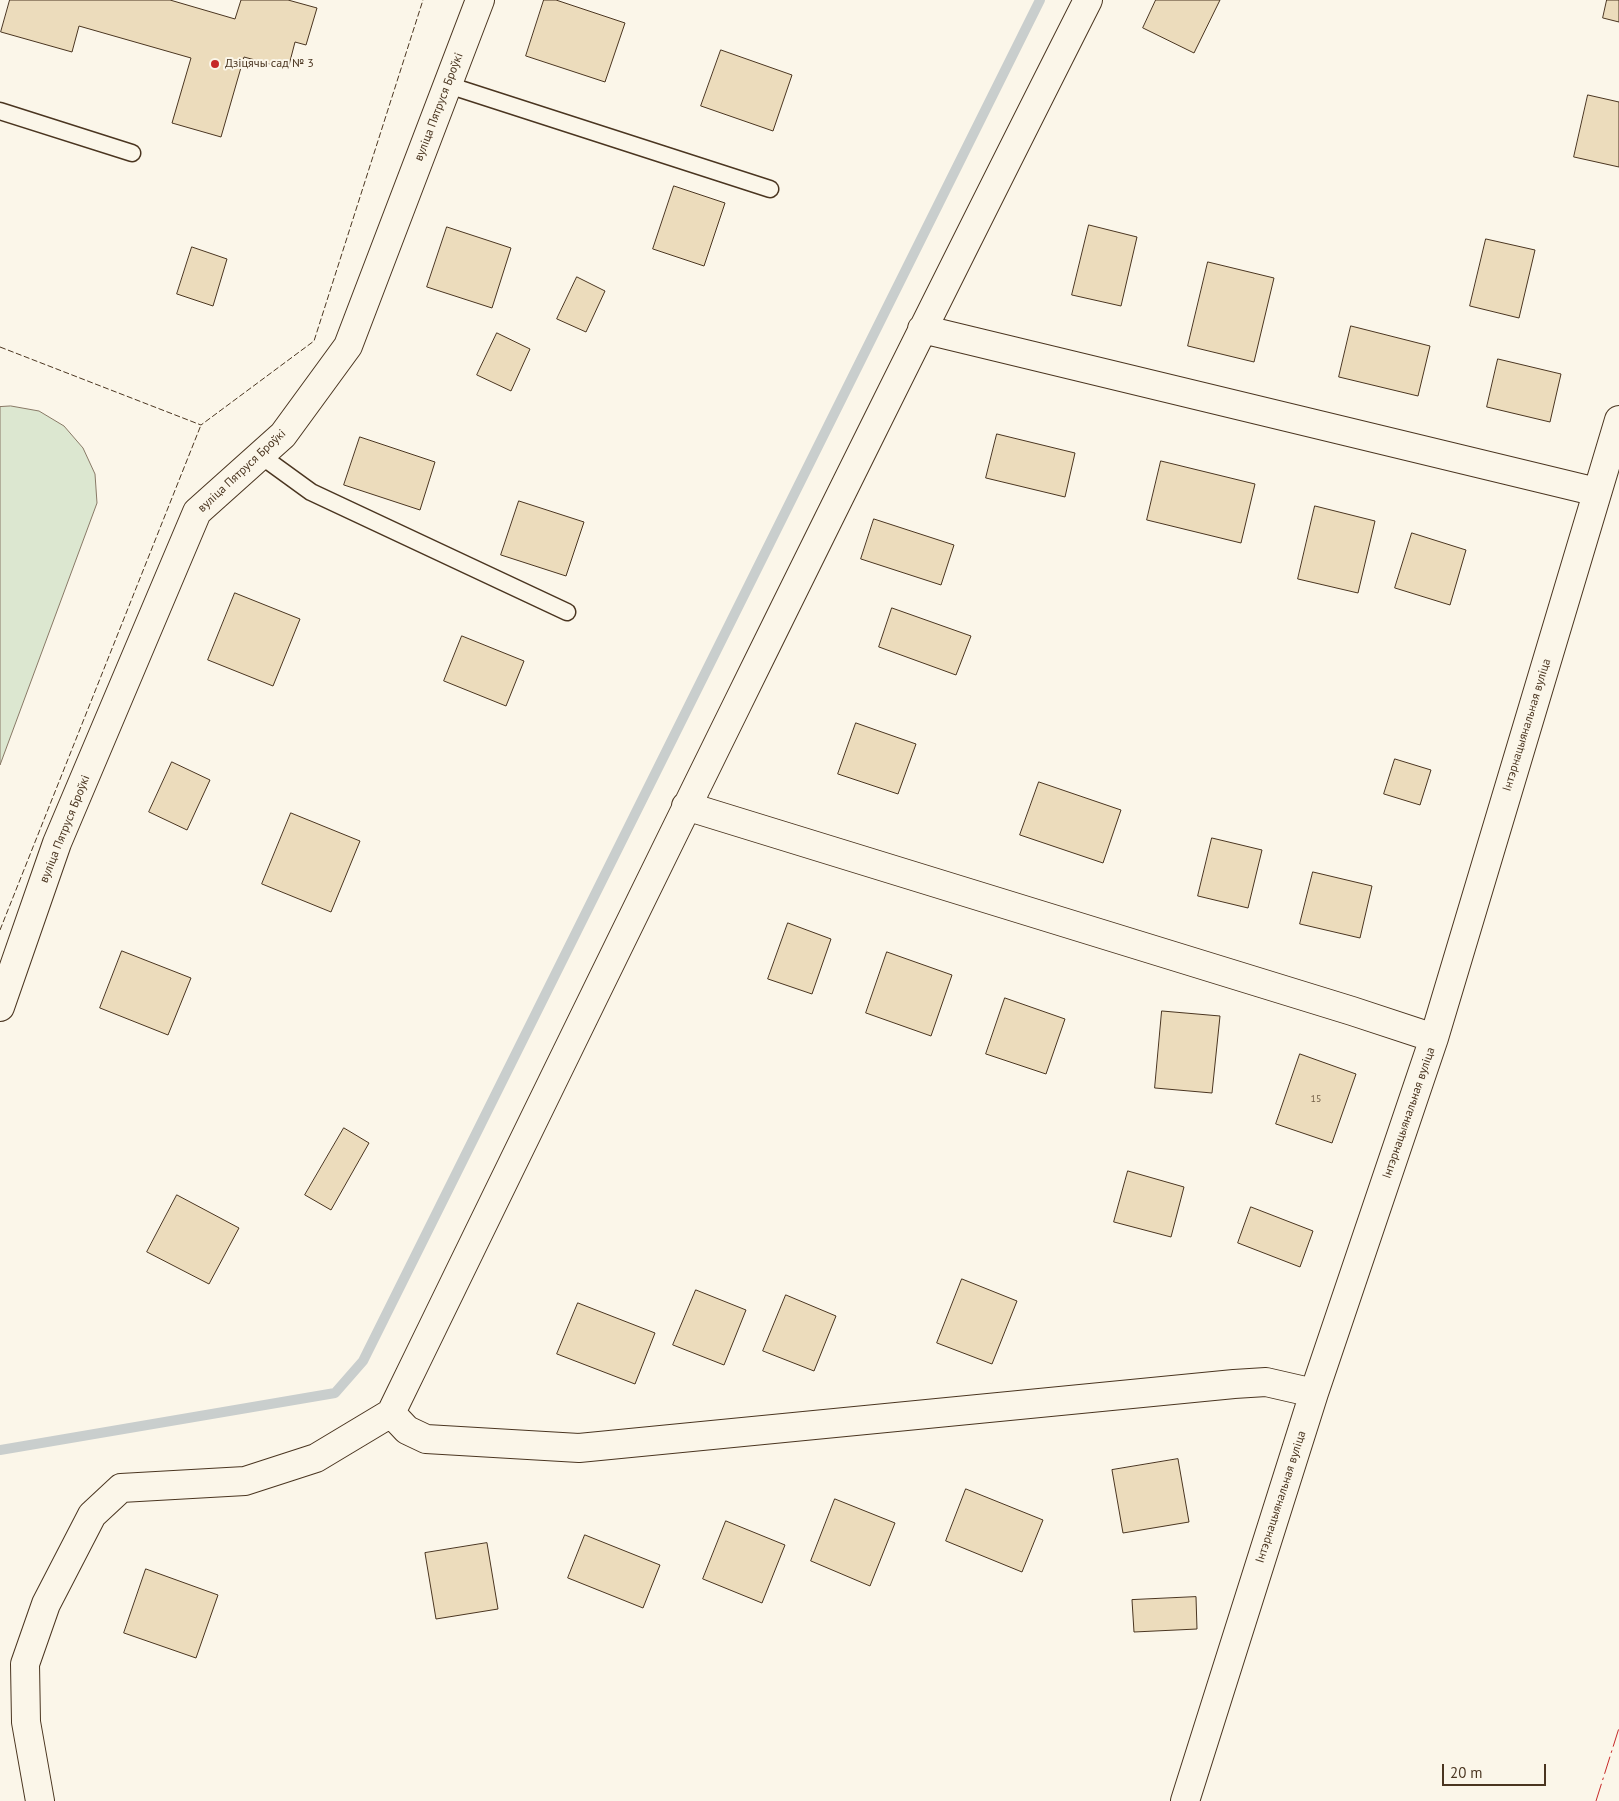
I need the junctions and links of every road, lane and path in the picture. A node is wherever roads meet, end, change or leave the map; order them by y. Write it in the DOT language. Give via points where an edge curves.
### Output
graph roads {
  1 [pos="480,0"];
  2 [pos="1088,0"];
  3 [pos="448,85"];
  4 [pos="0,111"];
  5 [pos="132,153"];
  6 [pos="770,189"];
  7 [pos="922,329"];
  8 [pos="1619,420"];
  9 [pos="260,456"];
  10 [pos="1597,492"];
  11 [pos="567,612"];
  12 [pos="686,806"];
  13 [pos="0,1007"];
  14 [pos="1434,1038"];
  15 [pos="1314,1393"];
  16 [pos="391,1413"];
  17 [pos="40,1801"];
  18 [pos="1185,1801"];
  1 -- 3 [label="street, вуліца Пятруся Броўкі"];
  2 -- 7 [label="street"];
  3 -- 6 [label="lane"];
  3 -- 9 [label="street, вуліца Пятруся Броўкі" via="348,346 283,435"];
  4 -- 5 [label="lane"];
  7 -- 10 [label="street"];
  7 -- 12 [label="street"];
  8 -- 10 [label="street, Інтэрнацыянальная вуліца"];
  9 -- 11 [label="lane" via="311,492"];
  9 -- 13 [label="street, вуліца Пятруся Броўкі" via="197,512 57,843"];
  10 -- 14 [label="street, Інтэрнацыянальная вуліца"];
  12 -- 14 [label="street"];
  12 -- 16 [label="street"];
  14 -- 15 [label="street, Інтэрнацыянальная вуліца"];
  15 -- 16 [label="street" via="1266,1382 1234,1384 579,1448 426,1439 407,1430"];
  15 -- 18 [label="street, Інтэрнацыянальная вуліца"];
  16 -- 17 [label="street" via="316,1458 245,1481 121,1488 92,1515 46,1604 25,1664 26,1722"];
}
